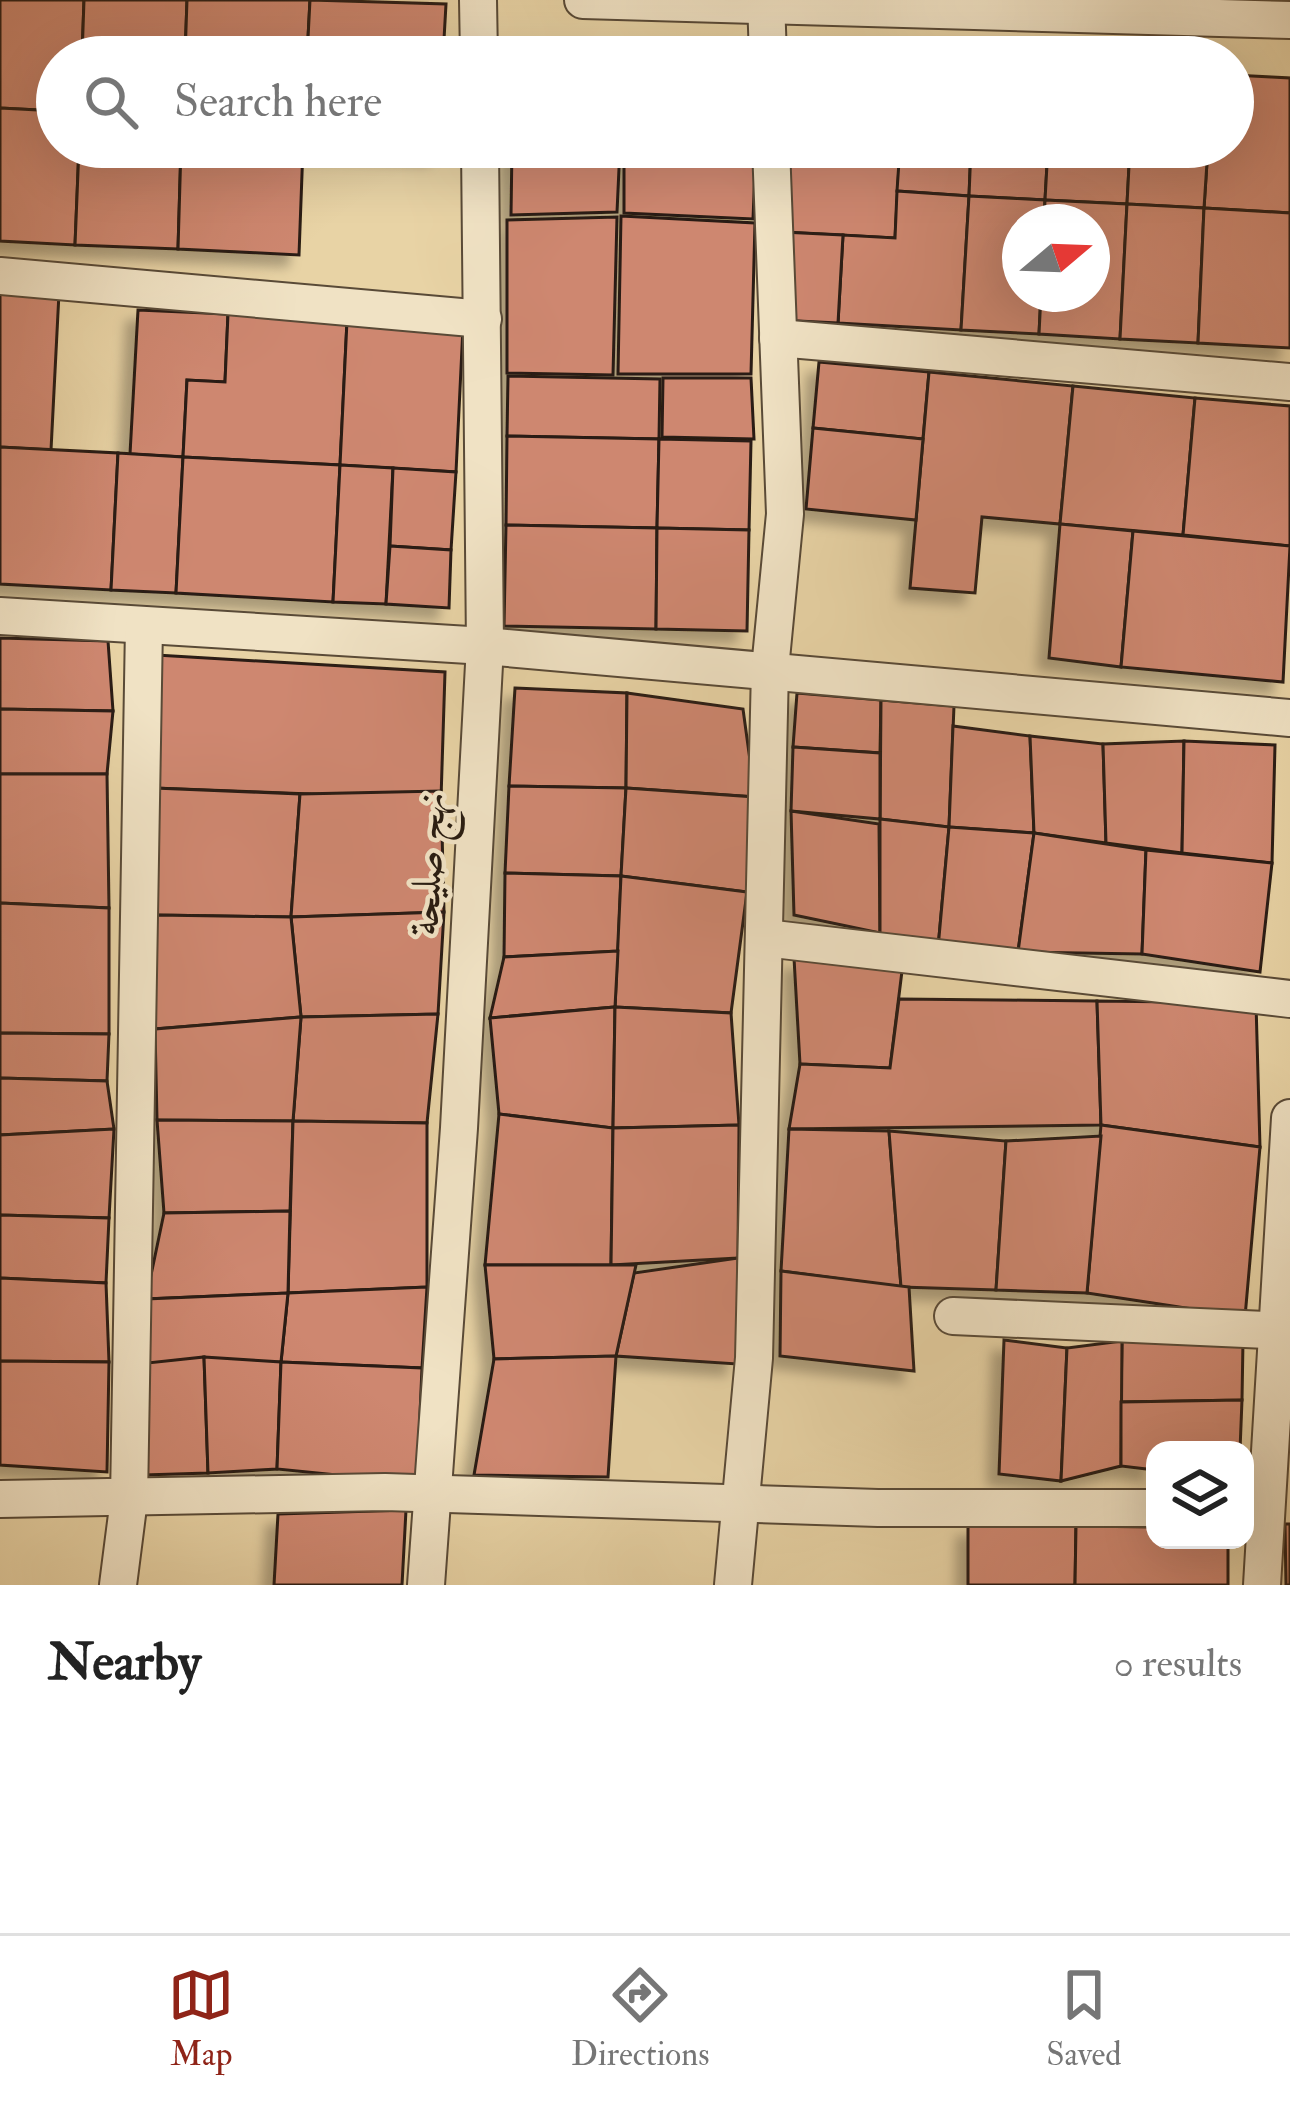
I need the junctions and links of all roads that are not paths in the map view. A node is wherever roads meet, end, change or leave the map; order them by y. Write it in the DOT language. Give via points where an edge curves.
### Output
graph roads {
  1 [pos="478,0"];
  2 [pos="583,0"];
  3 [pos="766,3"];
  4 [pos="1290,20"];
  5 [pos="478,36"];
  6 [pos="767,36"];
  7 [pos="480,168"];
  8 [pos="772,168"];
  9 [pos="0,276"];
  10 [pos="483,319"];
  11 [pos="778,338"];
  12 [pos="1290,382"];
  13 [pos="0,616"];
  14 [pos="144,626"];
  15 [pos="484,646"];
  16 [pos="770,669"];
  17 [pos="1290,718"];
  18 [pos="765,938"];
  19 [pos="1290,999"];
  20 [pos="1290,1118"];
  21 [pos="953,1316"];
  22 [pos="1283,1331"];
  23 [pos="431,1494"];
  24 [pos="129,1498"];
  25 [pos="0,1499"];
  26 [pos="745,1501"];
  27 [pos="1146,1508"];
  28 [pos="1266,1509"];
  29 [pos="118,1585"];
  30 [pos="426,1585"];
  31 [pos="734,1585"];
  32 [pos="1262,1585"];
  1 -- 5 [label="street"];
  2 -- 3 [label="street"];
  3 -- 4 [label="street"];
  3 -- 6 [label="street"];
  7 -- 10 [label="street, نهج صليحة"];
  8 -- 11 [label="street"];
  9 -- 10 [label="street"];
  10 -- 15 [label="street, نهج صليحة"];
  11 -- 12 [label="street"];
  11 -- 16 [label="street" via="785,514"];
  13 -- 14 [label="street"];
  14 -- 15 [label="street"];
  14 -- 24 [label="street"];
  15 -- 16 [label="street"];
  15 -- 23 [label="street, نهج صليحة"];
  16 -- 17 [label="street"];
  16 -- 18 [label="street"];
  18 -- 19 [label="street"];
  18 -- 26 [label="street"];
  20 -- 22 [label="street"];
  21 -- 22 [label="street"];
  22 -- 28 [label="street"];
  23 -- 24 [label="street"];
  23 -- 26 [label="street"];
  23 -- 30 [label="street, نهج صليحة"];
  24 -- 25 [label="street"];
  24 -- 29 [label="street"];
  26 -- 27 [label="street"];
  26 -- 31 [label="street"];
  28 -- 32 [label="street"];
}
